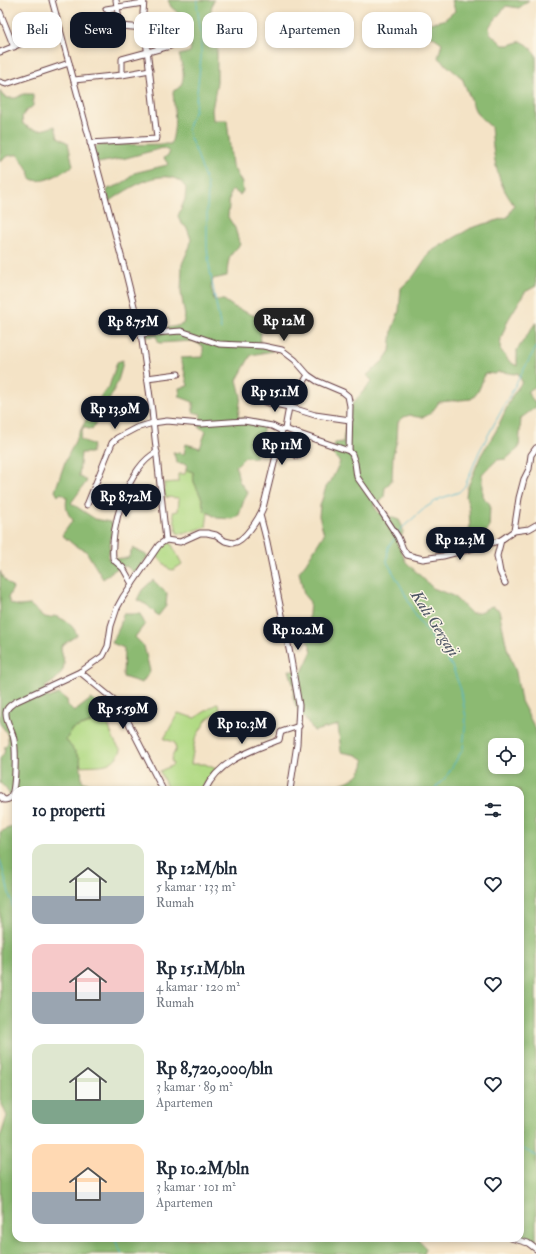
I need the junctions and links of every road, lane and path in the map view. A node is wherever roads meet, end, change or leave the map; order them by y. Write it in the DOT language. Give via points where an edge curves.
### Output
graph roads {
  1 [pos="52,0"];
  2 [pos="116,0"];
  3 [pos="144,2"];
  4 [pos="118,7"];
  5 [pos="106,10"];
  6 [pos="0,12"];
  7 [pos="55,12"];
  8 [pos="144,12"];
  9 [pos="134,27"];
  10 [pos="62,35"];
  11 [pos="12,42"];
  12 [pos="12,48"];
  13 [pos="148,48"];
  14 [pos="163,48"];
  15 [pos="0,52"];
  16 [pos="148,52"];
  17 [pos="70,63"];
  18 [pos="150,70"];
  19 [pos="122,75"];
  20 [pos="74,80"];
  21 [pos="0,82"];
  22 [pos="90,143"];
  23 [pos="141,334"];
  24 [pos="178,374"];
  25 [pos="308,375"];
  26 [pos="147,378"];
  27 [pos="265,402"];
  28 [pos="289,407"];
  29 [pos="350,420"];
  30 [pos="154,422"];
  31 [pos="283,430"];
  32 [pos="279,443"];
  33 [pos="536,448"];
  34 [pos="349,451"];
  35 [pos="157,452"];
  36 [pos="297,456"];
  37 [pos="86,505"];
  38 [pos="260,515"];
  39 [pos="536,525"];
  40 [pos="514,530"];
  41 [pos="166,540"];
  42 [pos="501,540"];
  43 [pos="505,583"];
  44 [pos="132,584"];
  45 [pos="80,672"];
  46 [pos="299,726"];
  47 [pos="14,786"];
  48 [pos="161,786"];
  49 [pos="207,786"];
  50 [pos="291,786"];
  51 [pos="12,794"];
  52 [pos="0,796"];
  53 [pos="524,1242"];
  54 [pos="536,1249"];
  1 -- 7 [label="street"];
  2 -- 4 [label="street"];
  3 -- 4 [label="street"];
  3 -- 8 [label="street"];
  4 -- 5 [label="street"];
  4 -- 9 [label="street" via="120,26"];
  6 -- 11 [label="street"];
  10 -- 17 [label="street"];
  12 -- 15 [label="street"];
  13 -- 16 [label="street"];
  14 -- 16 [label="street"];
  16 -- 18 [label="street"];
  16 -- 19 [label="street" via="122,59"];
  17 -- 20 [label="street"];
  17 -- 21 [label="street" via="6,84"];
  18 -- 19 [label="street"];
  18 -- 22 [label="street" via="157,138"];
  19 -- 20 [label="street"];
  20 -- 22 [label="street"];
  22 -- 23 [label="street"];
  23 -- 25 [label="street" via="181,331 219,344 276,348 288,354"];
  23 -- 26 [label="street"];
  24 -- 26 [label="street"];
  25 -- 28 [label="street"];
  25 -- 29 [label="street" via="346,394"];
  26 -- 30 [label="street"];
  27 -- 28 [label="street"];
  28 -- 29 [label="street" via="315,415"];
  28 -- 31 [label="street"];
  29 -- 34 [label="street"];
  30 -- 31 [label="street" via="201,424 244,421"];
  30 -- 35 [label="street"];
  30 -- 37 [label="street" via="136,428 112,442"];
  31 -- 32 [label="street"];
  31 -- 34 [label="street"];
  32 -- 36 [label="street"];
  32 -- 38 [label="street"];
  33 -- 40 [label="street" via="531,455 524,479"];
  34 -- 42 [label="street" via="355,463 357,477 407,555 430,559"];
  35 -- 41 [label="street"];
  35 -- 44 [label="street" via="143,462 135,472 124,497 116,528 113,558 123,568"];
  38 -- 41 [label="street" via="243,538 236,543 229,543 207,533 200,533 180,542"];
  38 -- 46 [label="street" via="268,542 290,654 299,705"];
  39 -- 40 [label="street" via="529,529"];
  40 -- 42 [label="street"];
  41 -- 44 [label="street" via="159,545"];
  42 -- 43 [label="street" via="497,556"];
  44 -- 45 [label="street" via="114,617 106,651 98,661"];
  45 -- 47 [label="street" via="7,708 6,714 13,734 15,751"];
  45 -- 48 [label="street" via="119,704"];
  46 -- 49 [label="street" via="281,732 279,740 229,762 214,775"];
  46 -- 50 [label="street"];
  51 -- 52 [label="street" via="7,800"];
  53 -- 54 [label="street"];
}
